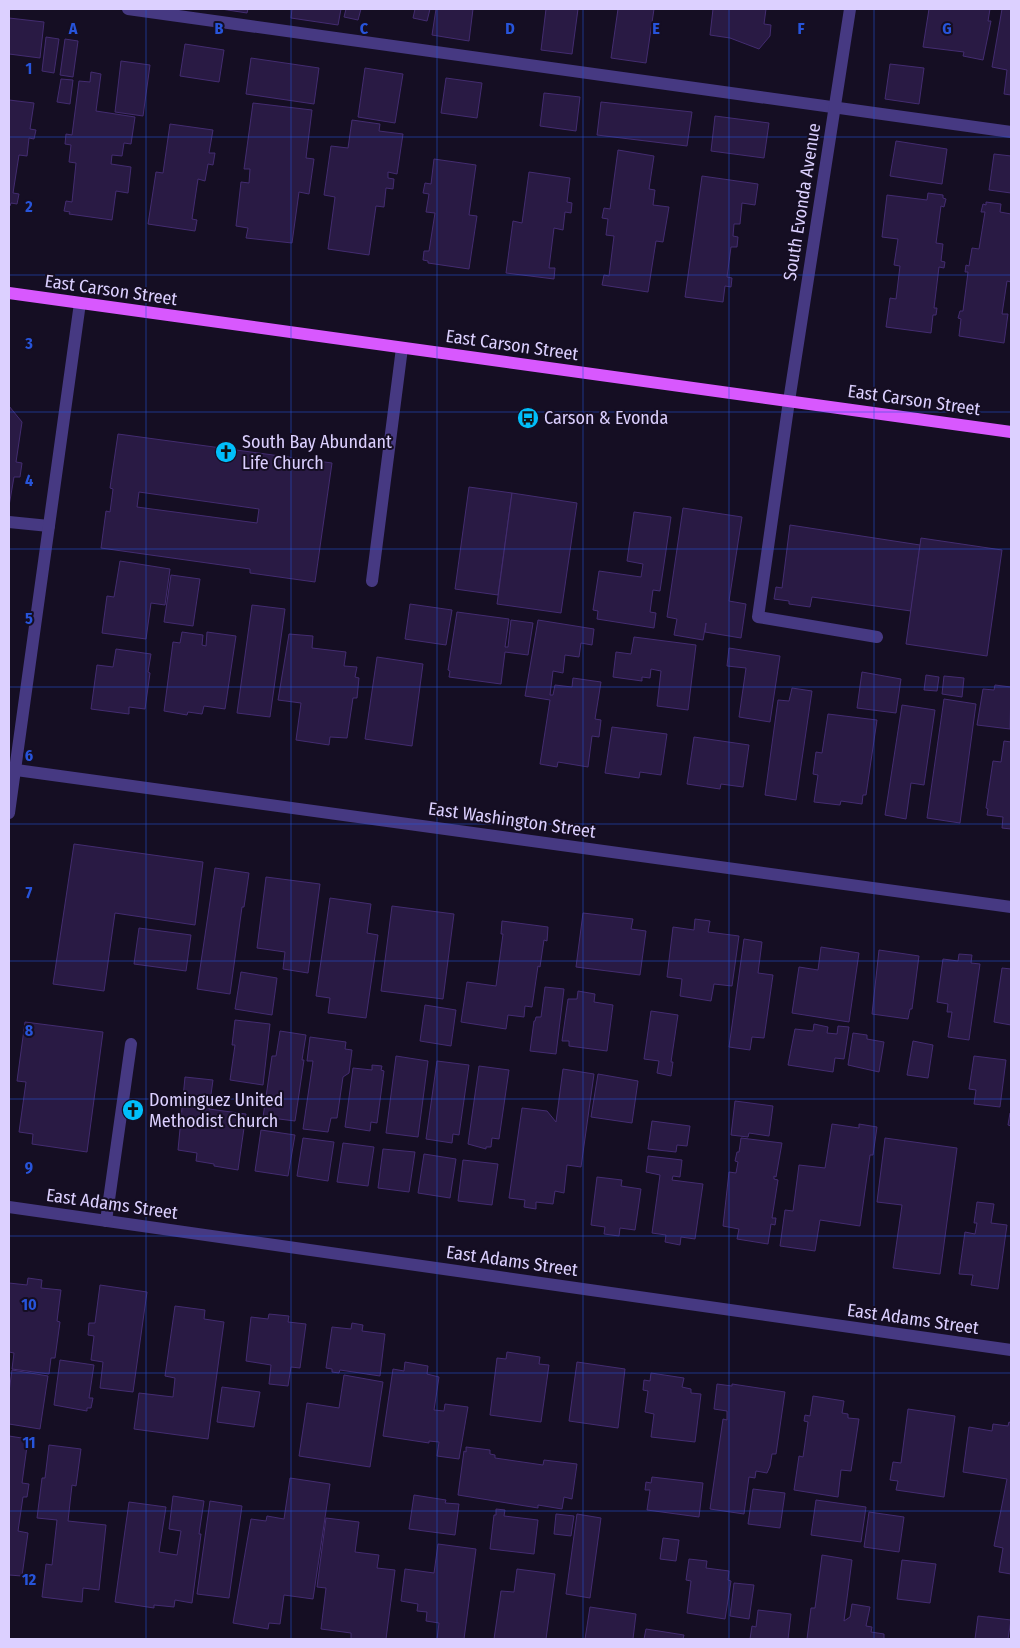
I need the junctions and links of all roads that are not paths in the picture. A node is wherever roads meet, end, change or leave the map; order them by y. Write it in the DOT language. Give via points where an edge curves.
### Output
graph roads {
  1 [pos="128,9"];
  2 [pos="850,9"];
  3 [pos="835,107"];
  4 [pos="1011,132"];
  5 [pos="9,293"];
  6 [pos="80,303"];
  7 [pos="402,348"];
  8 [pos="789,401"];
  9 [pos="1011,432"];
  10 [pos="9,522"];
  11 [pos="49,526"];
  12 [pos="372,581"];
  13 [pos="877,637"];
  14 [pos="12,769"];
  15 [pos="9,813"];
  16 [pos="1011,907"];
  17 [pos="131,1044"];
  18 [pos="9,1207"];
  19 [pos="106,1221"];
  20 [pos="1011,1350"];
  1 -- 3 [label="street"];
  2 -- 3 [label="street, South Evonda Avenue"];
  3 -- 4 [label="street"];
  3 -- 8 [label="street, South Evonda Avenue"];
  5 -- 6 [label="main road, East Carson Street"];
  6 -- 7 [label="main road, East Carson Street"];
  6 -- 11 [label="street"];
  7 -- 8 [label="main road, East Carson Street"];
  7 -- 12 [label="street"];
  8 -- 9 [label="main road, East Carson Street"];
  8 -- 13 [label="street, South Evonda Avenue" via="758,617"];
  10 -- 11 [label="street"];
  11 -- 14 [label="street"];
  14 -- 15 [label="street"];
  14 -- 16 [label="street, East Washington Street"];
  17 -- 19 [label="street"];
  18 -- 19 [label="street, East Adams Street"];
  19 -- 20 [label="street, East Adams Street"];
}
